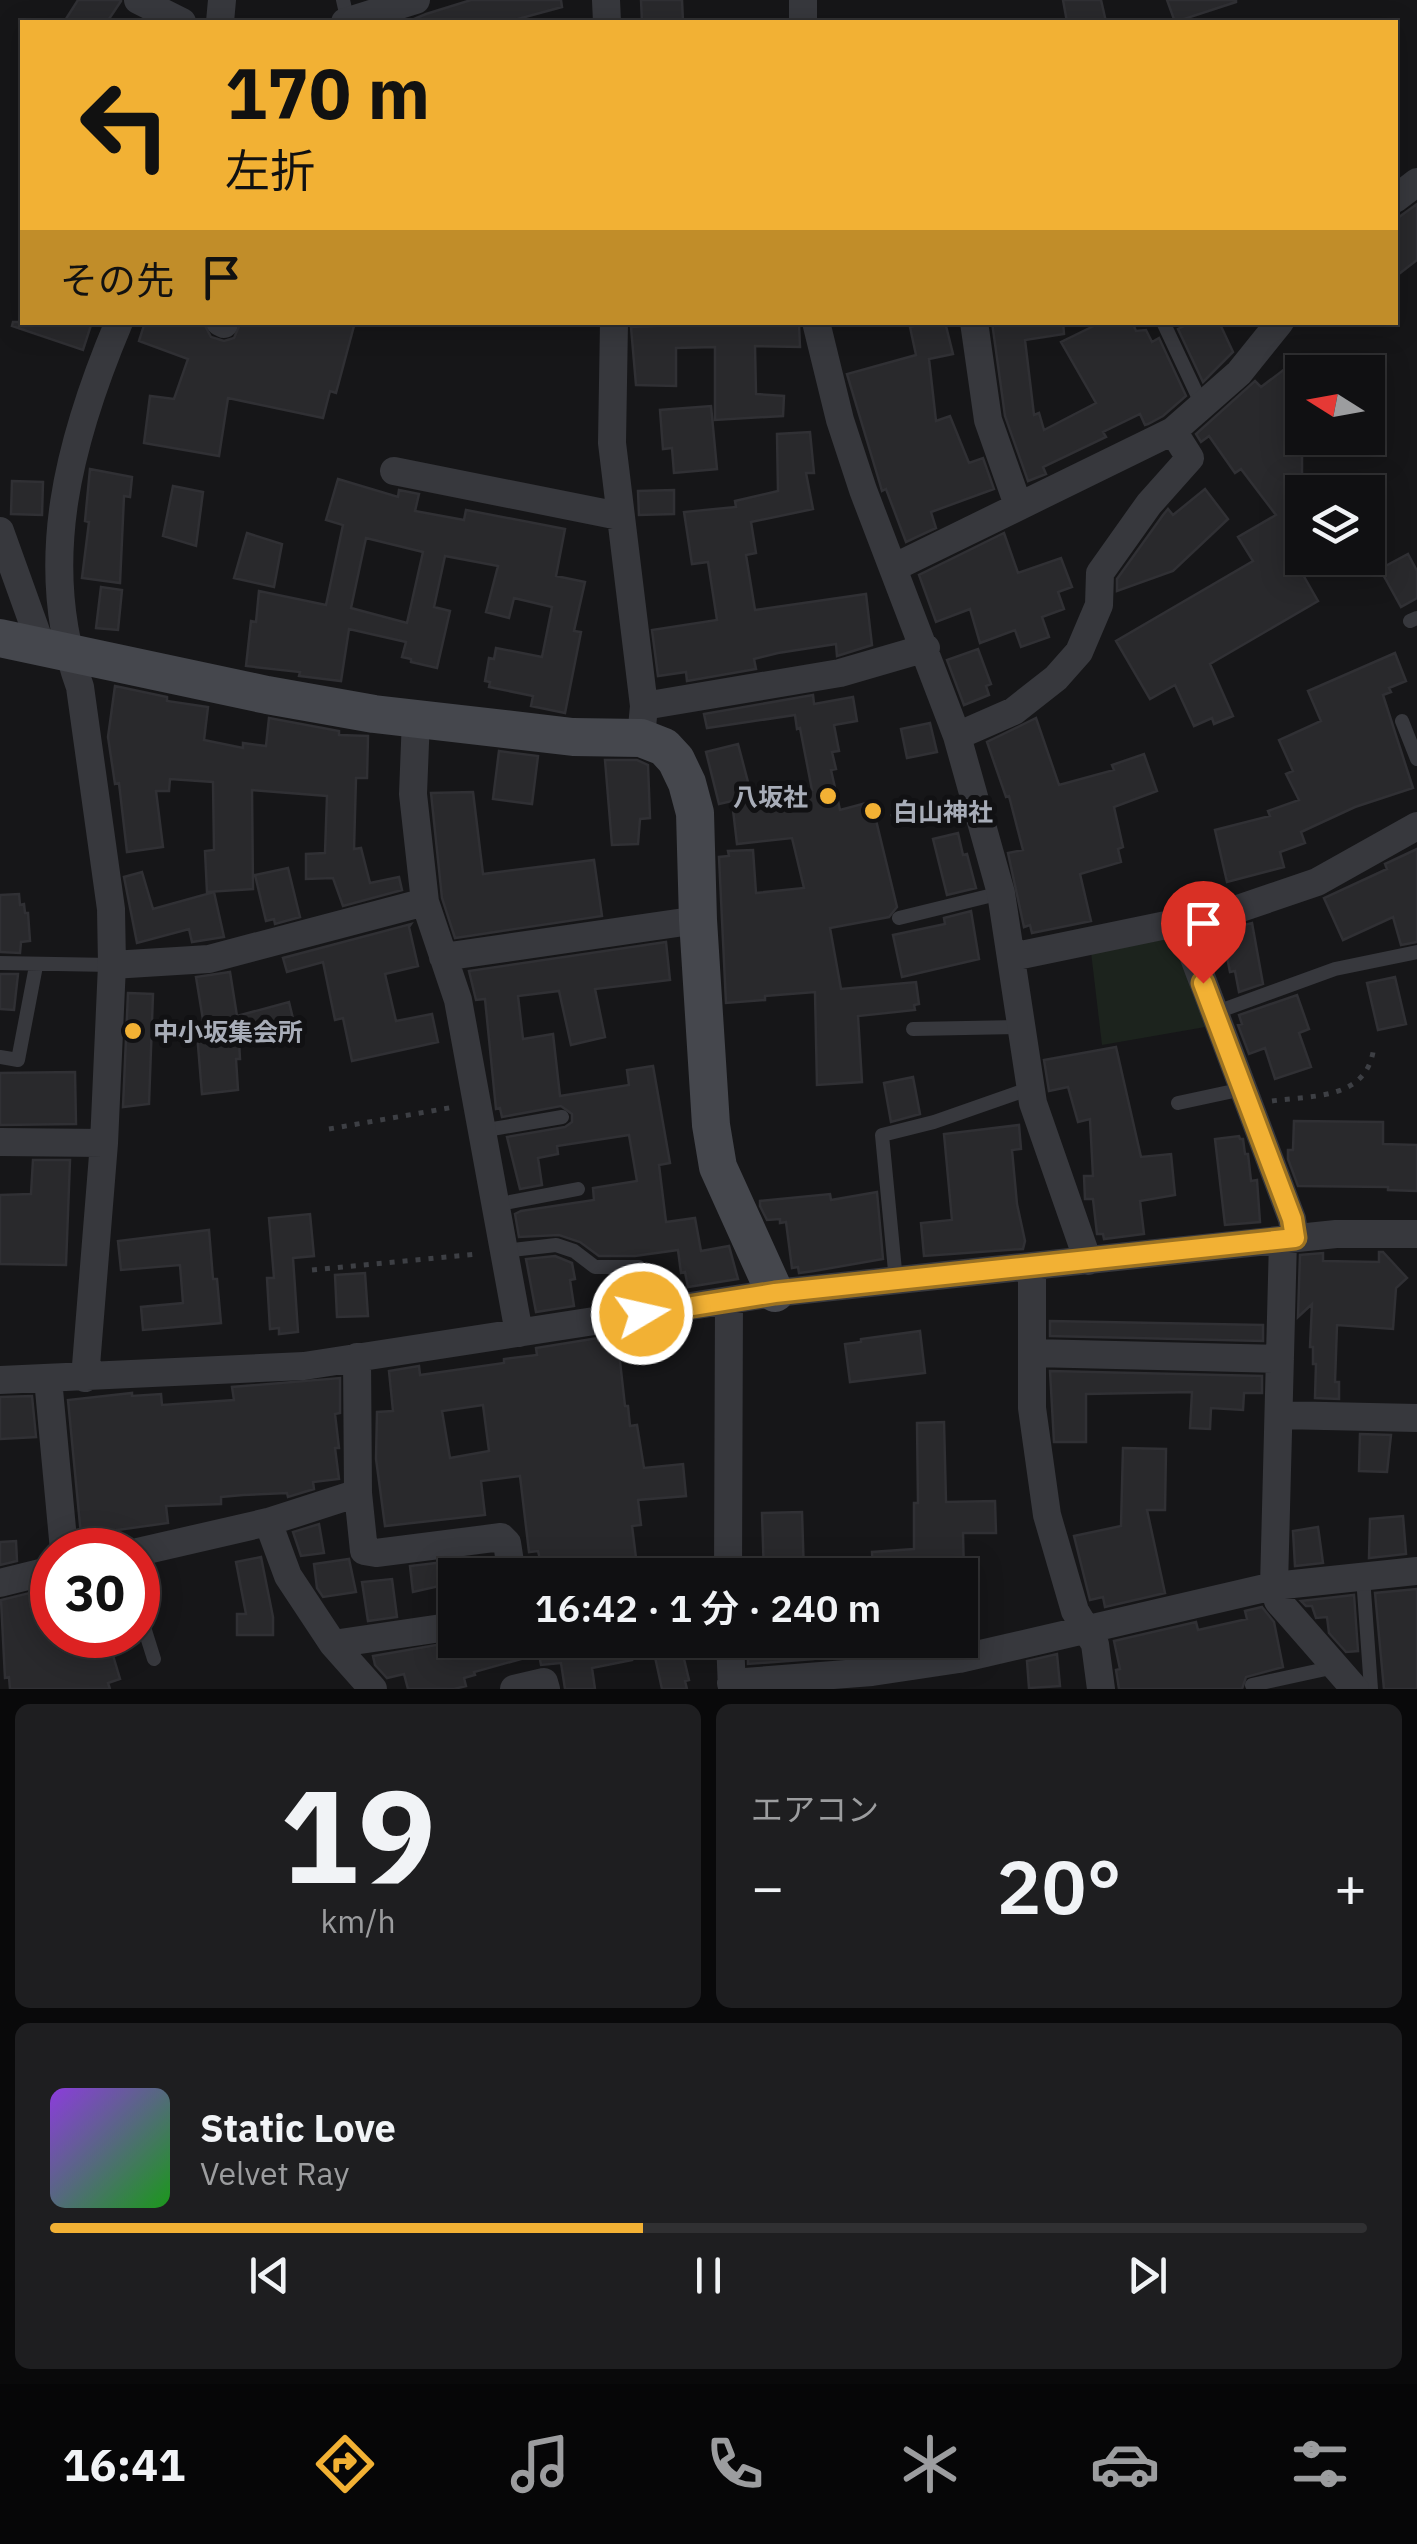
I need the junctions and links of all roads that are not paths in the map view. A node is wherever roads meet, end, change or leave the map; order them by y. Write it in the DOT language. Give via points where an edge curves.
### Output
graph roads {
  1 [pos="138,0"];
  2 [pos="416,0"];
  3 [pos="178,20"];
  4 [pos="352,20"];
  5 [pos="118,325"];
  6 [pos="614,325"];
  7 [pos="817,325"];
  8 [pos="974,325"];
  9 [pos="1164,325"];
  10 [pos="1278,325"];
  11 [pos="1204,407"];
  12 [pos="1173,431"];
  13 [pos="394,471"];
  14 [pos="1018,505"];
  15 [pos="618,516"];
  16 [pos="0,532"];
  17 [pos="894,567"];
  18 [pos="0,638"];
  19 [pos="926,648"];
  20 [pos="55,651"];
  21 [pos="416,718"];
  22 [pos="1402,720"];
  23 [pos="642,722"];
  24 [pos="957,736"];
  25 [pos="1417,759"];
  26 [pos="1417,826"];
  27 [pos="1001,893"];
  28 [pos="425,902"];
  29 [pos="899,918"];
  30 [pos="698,920"];
  31 [pos="1182,923"];
  32 [pos="1417,952"];
  33 [pos="1012,956"];
  34 [pos="443,957"];
  35 [pos="0,964"];
  36 [pos="112,965"];
  37 [pos="36,966"];
  38 [pos="1214,1013"];
  39 [pos="1022,1027"];
  40 [pos="913,1028"];
  41 [pos="0,1057"];
  42 [pos="1031,1088"];
  43 [pos="1246,1096"];
  44 [pos="1178,1103"];
  45 [pos="562,1117"];
  46 [pos="478,1118"];
  47 [pos="0,1142"];
  48 [pos="104,1143"];
  49 [pos="578,1189"];
  50 [pos="494,1205"];
  51 [pos="1417,1234"];
  52 [pos="1289,1239"];
  53 [pos="503,1251"];
  54 [pos="1088,1261"];
  55 [pos="1032,1268"];
  56 [pos="896,1283"];
  57 [pos="775,1293"];
  58 [pos="729,1300"];
  59 [pos="642,1314"];
  60 [pos="519,1333"];
  61 [pos="1032,1354"];
  62 [pos="357,1358"];
  63 [pos="1280,1359"];
  64 [pos="85,1378"];
  65 [pos="48,1379"];
  66 [pos="0,1380"];
  67 [pos="1279,1415"];
  68 [pos="1417,1418"];
  69 [pos="358,1493"];
  70 [pos="268,1522"];
  71 [pos="62,1528"];
  72 [pos="160,1547"];
  73 [pos="509,1558"];
  74 [pos="728,1558"];
  75 [pos="1417,1570"];
  76 [pos="30,1576"];
  77 [pos="1363,1576"];
  78 [pos="0,1584"];
  79 [pos="1274,1586"];
  80 [pos="438,1629"];
  81 [pos="1088,1630"];
  82 [pos="334,1644"];
  83 [pos="730,1658"];
  84 [pos="872,1658"];
  85 [pos="1336,1668"];
  86 [pos="872,1672"];
  87 [pos="1252,1685"];
  88 [pos="731,1686"];
  89 [pos="373,1689"];
  90 [pos="514,1689"];
  91 [pos="546,1689"];
  92 [pos="1101,1689"];
  93 [pos="1355,1689"];
  94 [pos="1371,1689"];
  1 -- 3 [label="street"];
  2 -- 4 [label="street"];
  5 -- 20 [label="street" via="91,388 64,490"];
  6 -- 15 [label="street"];
  7 -- 17 [label="street" via="840,420"];
  8 -- 14 [label="street" via="988,420"];
  9 -- 11 [label="lane"];
  10 -- 11 [label="street"];
  11 -- 12 [label="street"];
  12 -- 14 [label="street"];
  12 -- 24 [label="street" via="1190,458 1100,573 1099,606 1079,652 1014,711"];
  13 -- 15 [label="street"];
  14 -- 17 [label="street"];
  15 -- 23 [label="street"];
  16 -- 20 [label="street"];
  17 -- 19 [label="street"];
  18 -- 20 [label="street"];
  19 -- 23 [label="street"];
  19 -- 24 [label="street"];
  20 -- 21 [label="street"];
  20 -- 36 [label="street" via="80,687 111,909"];
  21 -- 23 [label="street" via="573,737"];
  21 -- 28 [label="street" via="413,794"];
  22 -- 25 [label="lane"];
  23 -- 30 [label="street" via="676,760 696,813"];
  24 -- 27 [label="street"];
  26 -- 31 [label="street" via="1316,882"];
  27 -- 29 [label="lane"];
  27 -- 33 [label="street"];
  28 -- 34 [label="street"];
  28 -- 36 [label="street" via="209,959"];
  30 -- 34 [label="street"];
  30 -- 57 [label="street" via="718,1167"];
  31 -- 33 [label="street"];
  31 -- 38 [label="street"];
  32 -- 38 [label="lane" via="1335,969"];
  33 -- 39 [label="street"];
  34 -- 46 [label="street" via="458,1000"];
  35 -- 37 [label="lane"];
  36 -- 37 [label="lane"];
  36 -- 48 [label="street"];
  37 -- 41 [label="lane" via="18,1060"];
  38 -- 43 [label="street"];
  39 -- 40 [label="lane"];
  39 -- 42 [label="street"];
  42 -- 54 [label="street"];
  42 -- 56 [label="lane" via="882,1134"];
  43 -- 44 [label="lane"];
  43 -- 52 [label="street" via="1292,1219"];
  45 -- 46 [label="lane"];
  46 -- 50 [label="street"];
  47 -- 48 [label="street"];
  48 -- 64 [label="street"];
  49 -- 50 [label="lane"];
  50 -- 53 [label="street"];
  51 -- 52 [label="street"];
  52 -- 54 [label="street"];
  52 -- 63 [label="street"];
  53 -- 59 [label="lane" via="556,1245 595,1267 639,1267"];
  53 -- 60 [label="street"];
  54 -- 55 [label="street"];
  55 -- 56 [label="street"];
  55 -- 61 [label="street"];
  56 -- 57 [label="street"];
  57 -- 58 [label="street"];
  58 -- 59 [label="street"];
  58 -- 74 [label="street"];
  59 -- 60 [label="street"];
  60 -- 62 [label="street"];
  61 -- 63 [label="street"];
  61 -- 81 [label="street" via="1032,1408 1048,1514 1075,1611"];
  62 -- 64 [label="street"];
  62 -- 69 [label="street"];
  63 -- 67 [label="street"];
  64 -- 65 [label="street"];
  65 -- 66 [label="street"];
  65 -- 71 [label="street"];
  67 -- 68 [label="street"];
  67 -- 79 [label="street"];
  69 -- 70 [label="street"];
  69 -- 73 [label="street" via="364,1551 501,1537"];
  70 -- 72 [label="street"];
  70 -- 82 [label="street" via="288,1576"];
  75 -- 77 [label="street"];
  76 -- 78 [label="street"];
  77 -- 79 [label="street"];
  77 -- 94 [label="lane"];
  79 -- 81 [label="street"];
  79 -- 85 [label="street" via="1278,1601"];
  80 -- 82 [label="street"];
  81 -- 86 [label="street"];
  81 -- 92 [label="street"];
  82 -- 89 [label="street"];
  83 -- 88 [label="street"];
  84 -- 86 [label="lane"];
  85 -- 87 [label="lane"];
  85 -- 93 [label="street"];
  86 -- 88 [label="street"];
  90 -- 91 [label="street" via="544,1682"];
}
